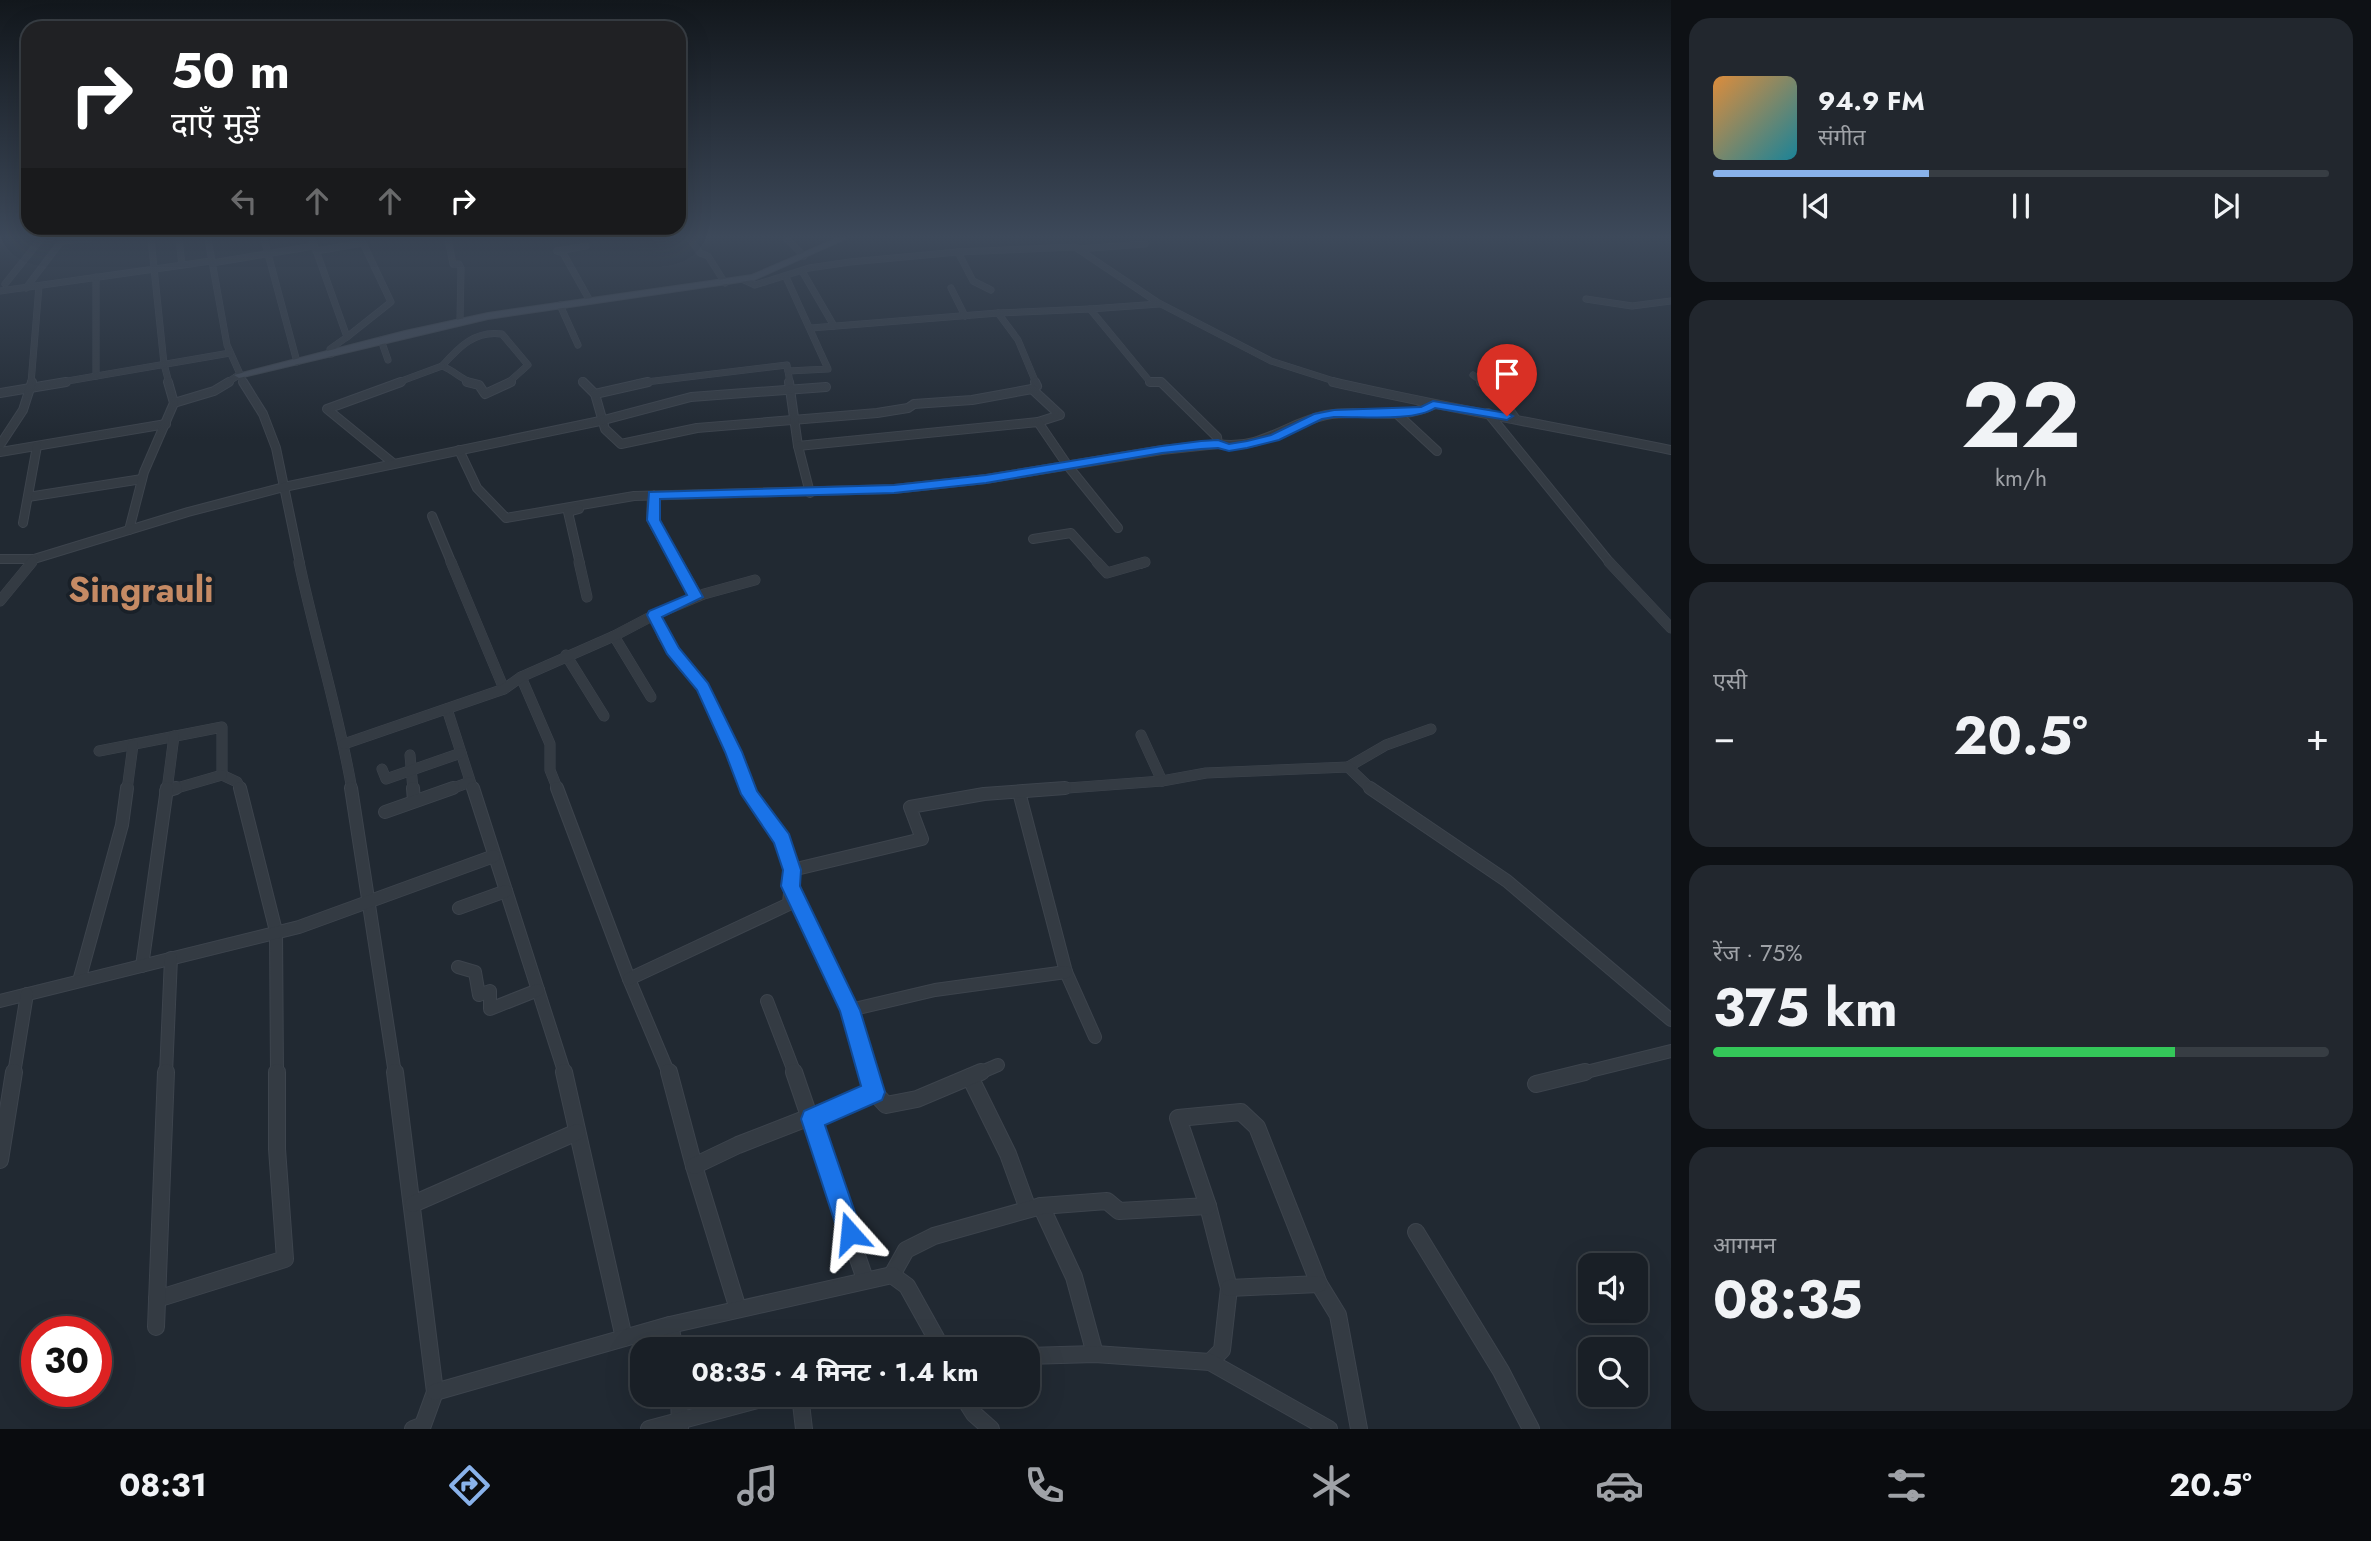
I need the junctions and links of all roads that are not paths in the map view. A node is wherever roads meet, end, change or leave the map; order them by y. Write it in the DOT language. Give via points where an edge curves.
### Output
graph roads {
  1 [pos="560,305"];
  2 [pos="38,306"];
  3 [pos="96,306"];
  4 [pos="158,306"];
  5 [pos="221,306"];
  6 [pos="281,306"];
  7 [pos="336,306"];
  8 [pos="386,306"];
  9 [pos="460,306"];
  10 [pos="541,306"];
  11 [pos="800,306"];
  12 [pos="822,306"];
  13 [pos="960,306"];
  14 [pos="1129,306"];
  15 [pos="1165,306"];
  16 [pos="1090,309"];
  17 [pos="998,313"];
  18 [pos="965,316"];
  19 [pos="460,320"];
  20 [pos="834,326"];
  21 [pos="811,328"];
  22 [pos="347,337"];
  23 [pos="381,340"];
  24 [pos="579,345"];
  25 [pos="230,353"];
  26 [pos="331,354"];
  27 [pos="388,360"];
  28 [pos="297,362"];
  29 [pos="164,365"];
  30 [pos="442,366"];
  31 [pos="788,371"];
  32 [pos="239,375"];
  33 [pos="1473,375"];
  34 [pos="96,376"];
  35 [pos="582,381"];
  36 [pos="825,387"];
  37 [pos="32,388"];
  38 [pos="1032,389"];
  39 [pos="790,390"];
  40 [pos="0,394"];
  41 [pos="595,394"];
  42 [pos="174,403"];
  43 [pos="1433,405"];
  44 [pos="1396,413"];
  45 [pos="1488,413"];
  46 [pos="1515,418"];
  47 [pos="794,419"];
  48 [pos="600,421"];
  49 [pos="1038,422"];
  50 [pos="166,424"];
  51 [pos="1218,444"];
  52 [pos="0,445"];
  53 [pos="37,446"];
  54 [pos="798,446"];
  55 [pos="459,450"];
  56 [pos="1671,450"];
  57 [pos="1437,451"];
  58 [pos="0,452"];
  59 [pos="393,463"];
  60 [pos="1068,466"];
  61 [pos="142,479"];
  62 [pos="284,487"];
  63 [pos="810,493"];
  64 [pos="654,495"];
  65 [pos="28,497"];
  66 [pos="616,498"];
  67 [pos="432,516"];
  68 [pos="23,523"];
  69 [pos="1118,528"];
  70 [pos="129,530"];
  71 [pos="1033,539"];
  72 [pos="0,559"];
  73 [pos="34,559"];
  74 [pos="1144,562"];
  75 [pos="755,580"];
  76 [pos="587,597"];
  77 [pos="696,597"];
  78 [pos="0,601"];
  79 [pos="654,615"];
  80 [pos="1671,628"];
  81 [pos="614,636"];
  82 [pos="566,655"];
  83 [pos="521,677"];
  84 [pos="504,689"];
  85 [pos="651,697"];
  86 [pos="447,709"];
  87 [pos="604,716"];
  88 [pos="1431,729"];
  89 [pos="1141,735"];
  90 [pos="174,736"];
  91 [pos="344,744"];
  92 [pos="133,745"];
  93 [pos="99,751"];
  94 [pos="461,753"];
  95 [pos="410,755"];
  96 [pos="1348,767"];
  97 [pos="382,769"];
  98 [pos="410,771"];
  99 [pos="222,775"];
  100 [pos="1162,781"];
  101 [pos="470,782"];
  102 [pos="166,791"];
  103 [pos="1018,792"];
  104 [pos="414,801"];
  105 [pos="385,812"];
  106 [pos="494,856"];
  107 [pos="792,870"];
  108 [pos="791,886"];
  109 [pos="506,891"];
  110 [pos="371,903"];
  111 [pos="459,908"];
  112 [pos="276,931"];
  113 [pos="171,958"];
  114 [pos="142,966"];
  115 [pos="458,967"];
  116 [pos="1066,972"];
  117 [pos="629,979"];
  118 [pos="79,981"];
  119 [pos="538,990"];
  120 [pos="27,994"];
  121 [pos="0,1001"];
  122 [pos="767,1001"];
  123 [pos="850,1010"];
  124 [pos="1671,1020"];
  125 [pos="1095,1037"];
  126 [pos="1671,1051"];
  127 [pos="998,1065"];
  128 [pos="970,1077"];
  129 [pos="1536,1084"];
  130 [pos="874,1092"];
  131 [pos="812,1119"];
  132 [pos="577,1132"];
  133 [pos="0,1160"];
  134 [pos="694,1166"];
  135 [pos="412,1204"];
  136 [pos="1208,1206"];
  137 [pos="1035,1207"];
  138 [pos="1416,1232"];
  139 [pos="892,1275"];
  140 [pos="865,1279"];
  141 [pos="1320,1284"];
  142 [pos="1229,1288"];
  143 [pos="157,1299"];
  144 [pos="738,1309"];
  145 [pos="670,1325"];
  146 [pos="156,1327"];
  147 [pos="672,1337"];
  148 [pos="934,1337"];
  149 [pos="624,1338"];
  150 [pos="1095,1354"];
  151 [pos="1040,1356"];
  152 [pos="1210,1362"];
  153 [pos="435,1392"];
  154 [pos="736,1407"];
  155 [pos="801,1407"];
  156 [pos="969,1407"];
  157 [pos="679,1424"];
  158 [pos="421,1428"];
  159 [pos="649,1429"];
  160 [pos="804,1429"];
  161 [pos="990,1429"];
  162 [pos="1329,1429"];
  163 [pos="1359,1429"];
  164 [pos="1531,1429"];
  1 -- 24 [label="street"];
  2 -- 37 [label="street"];
  3 -- 34 [label="street"];
  4 -- 29 [label="street"];
  5 -- 25 [label="street"];
  6 -- 28 [label="street"];
  7 -- 22 [label="street"];
  8 -- 22 [label="street"];
  9 -- 19 [label="street"];
  10 -- 19 [label="street"];
  11 -- 21 [label="street"];
  12 -- 20 [label="street"];
  13 -- 18 [label="street"];
  14 -- 16 [label="street"];
  15 -- 43 [label="street" via="1271,361 1318,378"];
  16 -- 17 [label="street"];
  16 -- 51 [label="street" via="1151,383 1161,382 1217,437"];
  17 -- 18 [label="street"];
  17 -- 38 [label="street" via="1018,340 1037,386"];
  18 -- 20 [label="street"];
  19 -- 23 [label="street"];
  20 -- 21 [label="street"];
  21 -- 31 [label="street" via="828,369"];
  22 -- 26 [label="street" via="330,349"];
  23 -- 26 [label="street"];
  23 -- 27 [label="street"];
  25 -- 29 [label="street"];
  25 -- 32 [label="street"];
  26 -- 28 [label="street"];
  28 -- 32 [label="street"];
  29 -- 34 [label="street"];
  29 -- 42 [label="street"];
  30 -- 30 [label="street" via="449,354 474,336 496,333 502,334 528,365 504,386 485,394 479,385 461,380 457,371"];
  30 -- 59 [label="street" via="327,409"];
  31 -- 39 [label="street"];
  31 -- 41 [label="street" via="787,365 718,371"];
  32 -- 42 [label="street" via="214,391"];
  32 -- 62 [label="street" via="263,414"];
  33 -- 46 [label="street" via="1499,395"];
  34 -- 37 [label="street"];
  35 -- 41 [label="street"];
  36 -- 39 [label="street"];
  37 -- 40 [label="street"];
  37 -- 52 [label="street" via="24,412"];
  38 -- 47 [label="street" via="877,413"];
  38 -- 49 [label="street" via="1060,413"];
  39 -- 47 [label="street"];
  39 -- 48 [label="street" via="691,397"];
  41 -- 48 [label="street"];
  42 -- 50 [label="street"];
  43 -- 44 [label="street" via="1424,411"];
  43 -- 45 [label="street"];
  44 -- 51 [label="street" via="1334,413 1275,438 1229,447"];
  44 -- 57 [label="street"];
  45 -- 46 [label="street"];
  45 -- 80 [label="street" via="1625,581"];
  46 -- 56 [label="street"];
  47 -- 48 [label="street" via="673,432 621,444"];
  47 -- 54 [label="street"];
  48 -- 55 [label="street"];
  49 -- 54 [label="street"];
  49 -- 60 [label="street"];
  50 -- 53 [label="street"];
  50 -- 61 [label="street"];
  51 -- 60 [label="street"];
  53 -- 58 [label="street"];
  53 -- 65 [label="street"];
  54 -- 63 [label="street"];
  55 -- 59 [label="street"];
  55 -- 66 [label="street" via="471,483 506,518"];
  59 -- 62 [label="street"];
  60 -- 63 [label="street" via="894,489"];
  60 -- 69 [label="street"];
  61 -- 65 [label="street"];
  61 -- 70 [label="street"];
  62 -- 70 [label="street"];
  62 -- 91 [label="street" via="313,628"];
  63 -- 64 [label="street"];
  64 -- 66 [label="street"];
  64 -- 77 [label="street" via="653,520"];
  65 -- 68 [label="street"];
  66 -- 76 [label="street" via="568,512"];
  67 -- 84 [label="street"];
  70 -- 73 [label="street"];
  71 -- 74 [label="street" via="1071,533 1107,573"];
  72 -- 73 [label="street"];
  73 -- 78 [label="street"];
  75 -- 77 [label="street"];
  77 -- 79 [label="street"];
  79 -- 81 [label="street"];
  79 -- 107 [label="street" via="663,637 703,687 749,794 782,840"];
  81 -- 82 [label="street"];
  81 -- 85 [label="street"];
  82 -- 83 [label="street"];
  82 -- 87 [label="street"];
  83 -- 84 [label="street"];
  83 -- 117 [label="street" via="550,744 550,771"];
  84 -- 86 [label="street"];
  86 -- 91 [label="street"];
  86 -- 94 [label="street"];
  88 -- 96 [label="street" via="1386,745"];
  89 -- 100 [label="street"];
  90 -- 92 [label="street"];
  90 -- 99 [label="street" via="222,727"];
  90 -- 102 [label="street"];
  91 -- 110 [label="street"];
  92 -- 93 [label="street"];
  92 -- 118 [label="street" via="122,825"];
  94 -- 98 [label="street"];
  94 -- 101 [label="street"];
  95 -- 98 [label="street"];
  96 -- 100 [label="street" via="1206,772"];
  96 -- 124 [label="street" via="1373,791 1507,881"];
  97 -- 98 [label="street" via="386,779"];
  98 -- 104 [label="street"];
  99 -- 102 [label="street"];
  99 -- 112 [label="street" via="237,782 242,792"];
  100 -- 103 [label="street"];
  101 -- 104 [label="street" via="448,783"];
  101 -- 106 [label="street"];
  102 -- 114 [label="street"];
  103 -- 107 [label="street" via="984,793 910,807 922,839"];
  103 -- 116 [label="street"];
  104 -- 105 [label="street"];
  106 -- 109 [label="street"];
  106 -- 110 [label="street"];
  107 -- 108 [label="street"];
  108 -- 117 [label="street" via="789,904"];
  108 -- 123 [label="street"];
  109 -- 111 [label="street"];
  109 -- 119 [label="street"];
  110 -- 112 [label="street"];
  110 -- 135 [label="street"];
  112 -- 113 [label="street"];
  112 -- 143 [label="street" via="277,1149 285,1259"];
  113 -- 114 [label="street"];
  113 -- 143 [label="street"];
  114 -- 118 [label="street"];
  115 -- 119 [label="street" via="475,972 479,995 490,991 490,1010"];
  116 -- 123 [label="street" via="935,990"];
  116 -- 125 [label="street"];
  117 -- 134 [label="street" via="668,1069"];
  118 -- 120 [label="street"];
  119 -- 132 [label="street" via="566,1077"];
  120 -- 121 [label="street"];
  120 -- 133 [label="street"];
  122 -- 131 [label="street"];
  123 -- 130 [label="street"];
  126 -- 129 [label="street"];
  127 -- 128 [label="street"];
  128 -- 130 [label="street" via="917,1099 886,1105"];
  128 -- 137 [label="street"];
  130 -- 131 [label="street"];
  131 -- 134 [label="street" via="738,1143"];
  131 -- 140 [label="street"];
  132 -- 135 [label="street"];
  132 -- 149 [label="street"];
  134 -- 144 [label="street"];
  135 -- 153 [label="street"];
  136 -- 137 [label="street" via="1119,1211 1107,1201"];
  136 -- 141 [label="street" via="1178,1118 1241,1112 1257,1127"];
  136 -- 142 [label="street"];
  137 -- 139 [label="street" via="934,1236 906,1250"];
  137 -- 150 [label="street" via="1074,1277"];
  138 -- 164 [label="street" via="1502,1371"];
  139 -- 140 [label="street"];
  139 -- 148 [label="street" via="907,1286"];
  140 -- 144 [label="street"];
  141 -- 142 [label="street"];
  141 -- 163 [label="street" via="1338,1315"];
  142 -- 152 [label="street" via="1222,1350"];
  143 -- 146 [label="street"];
  144 -- 145 [label="street"];
  145 -- 147 [label="street"];
  145 -- 149 [label="street"];
  149 -- 153 [label="street"];
  150 -- 151 [label="street"];
  150 -- 152 [label="street"];
  152 -- 162 [label="street"];
  153 -- 158 [label="street"];
  154 -- 157 [label="street"];
  155 -- 160 [label="street"];
  156 -- 161 [label="street"];
  157 -- 159 [label="street"];
}
